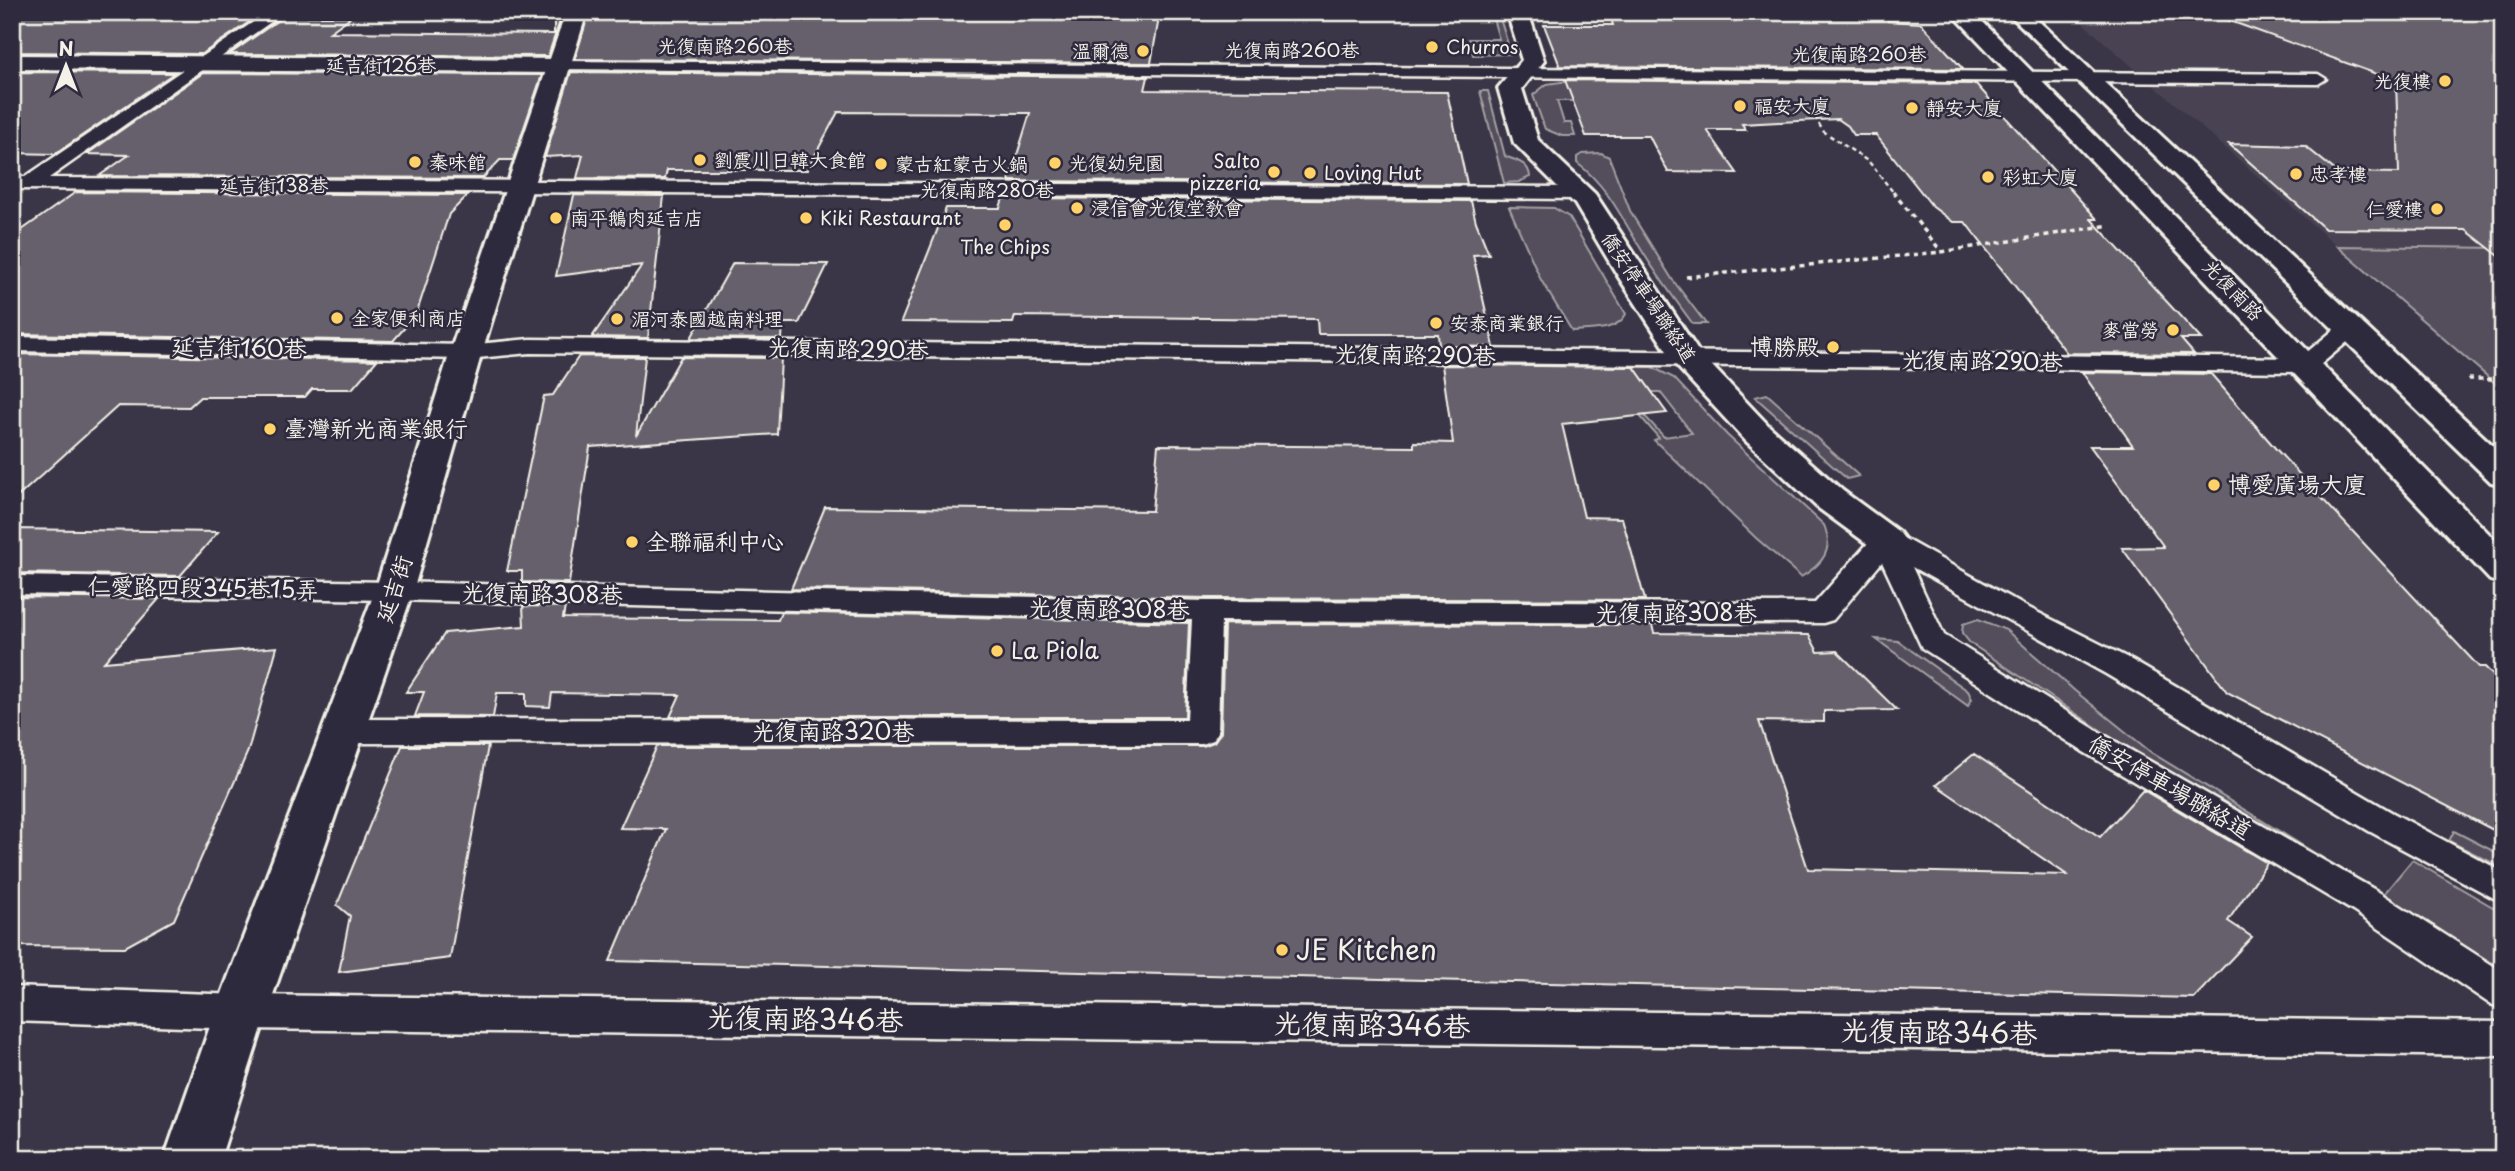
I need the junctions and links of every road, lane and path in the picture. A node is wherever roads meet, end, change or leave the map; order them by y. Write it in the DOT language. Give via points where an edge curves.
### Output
graph roads {
  1 [pos="278,12"];
  2 [pos="577,12"];
  3 [pos="1517,12"];
  4 [pos="1961,12"];
  5 [pos="2017,12"];
  6 [pos="12,62"];
  7 [pos="203,65"];
  8 [pos="559,66"];
  9 [pos="1523,73"];
  10 [pos="1790,75"];
  11 [pos="2024,76"];
  12 [pos="2085,77"];
  13 [pos="2319,79"];
  14 [pos="18,187"];
  15 [pos="520,187"];
  16 [pos="1579,193"];
  17 [pos="2114,224"];
  18 [pos="1941,252"];
  19 [pos="1686,277"];
  20 [pos="2350,328"];
  21 [pos="12,344"];
  22 [pos="467,352"];
  23 [pos="1687,358"];
  24 [pos="2306,365"];
  25 [pos="2463,379"];
  26 [pos="2503,379"];
  27 [pos="2503,474"];
  28 [pos="1886,540"];
  29 [pos="2503,571"];
  30 [pos="12,585"];
  31 [pos="394,591"];
  32 [pos="1207,611"];
  33 [pos="343,731"];
  34 [pos="2503,890"];
  35 [pos="2503,992"];
  36 [pos="12,1004"];
  37 [pos="242,1012"];
  38 [pos="2503,1039"];
  39 [pos="192,1159"];
  1 -- 7 [label="lane"];
  2 -- 8 [label="street, 延吉街"];
  3 -- 9 [label="street, 僑安停車場聯絡道" via="1534,61"];
  4 -- 11 [label="street, 光復南路"];
  5 -- 12 [label="street"];
  6 -- 7 [label="street, 延吉街126巷"];
  7 -- 8 [label="street, 延吉街126巷"];
  7 -- 14 [label="lane"];
  8 -- 9 [label="lane, 光復南路260巷"];
  8 -- 15 [label="street, 延吉街"];
  9 -- 10 [label="lane, 光復南路260巷"];
  9 -- 16 [label="street, 僑安停車場聯絡道" via="1510,88 1526,142"];
  10 -- 11 [label="lane, 光復南路260巷"];
  10 -- 18 [label="path" via="1823,131 1869,163"];
  11 -- 12 [label="lane, 光復南路260巷"];
  11 -- 24 [label="street, 光復南路"];
  12 -- 13 [label="lane, 光復南路260巷"];
  12 -- 20 [label="street"];
  14 -- 15 [label="lane, 延吉街138巷"];
  15 -- 16 [label="lane, 光復南路280巷"];
  15 -- 22 [label="street, 延吉街"];
  16 -- 23 [label="street, 僑安停車場聯絡道"];
  17 -- 18 [label="path"];
  18 -- 19 [label="path"];
  20 -- 24 [label="lane"];
  20 -- 27 [label="street"];
  21 -- 22 [label="lane, 延吉街160巷"];
  22 -- 23 [label="lane, 光復南路290巷" via="530,346"];
  22 -- 31 [label="street, 延吉街"];
  23 -- 24 [label="lane, 光復南路290巷"];
  23 -- 28 [label="street, 僑安停車場聯絡道" via="1757,432 1830,499"];
  24 -- 29 [label="street, 光復南路"];
  25 -- 26 [label="path"];
  28 -- 32 [label="lane, 光復南路308巷" via="1824,613"];
  28 -- 34 [label="lane, 僑安停車場聯絡道" via="2117,666"];
  28 -- 35 [label="lane, 僑安停車場聯絡道" via="1932,641 2093,743 2365,901"];
  30 -- 31 [label="lane, 仁愛路四段345巷15弄"];
  31 -- 32 [label="lane, 光復南路308巷"];
  31 -- 33 [label="street, 延吉街"];
  32 -- 33 [label="lane, 光復南路320巷" via="1202,732"];
  33 -- 37 [label="street, 延吉街"];
  36 -- 37 [label="lane, 光復南路346巷"];
  37 -- 38 [label="lane, 光復南路346巷"];
  37 -- 39 [label="street, 延吉街"];
}
